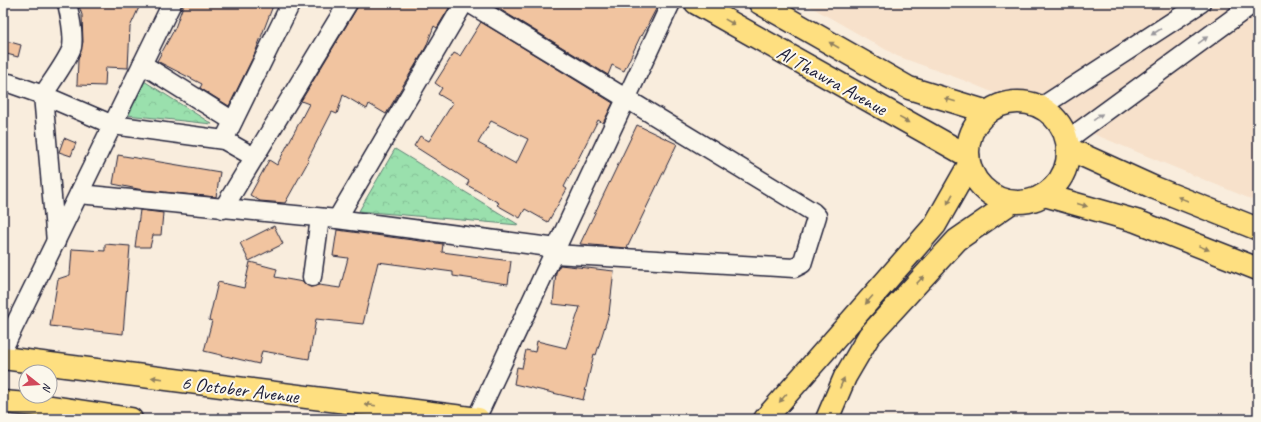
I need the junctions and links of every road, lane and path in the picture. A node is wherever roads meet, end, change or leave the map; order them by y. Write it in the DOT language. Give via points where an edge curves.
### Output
graph roads {
  1 [pos="67,3"];
  2 [pos="172,3"];
  3 [pos="291,3"];
  4 [pos="348,3"];
  5 [pos="464,3"];
  6 [pos="469,3"];
  7 [pos="671,3"];
  8 [pos="696,3"];
  9 [pos="760,3"];
  10 [pos="1201,3"];
  11 [pos="1254,3"];
  12 [pos="142,64"];
  13 [pos="3,83"];
  14 [pos="43,95"];
  15 [pos="627,98"];
  16 [pos="1041,107"];
  17 [pos="988,112"];
  18 [pos="233,121"];
  19 [pos="113,125"];
  20 [pos="224,140"];
  21 [pos="1068,144"];
  22 [pos="254,157"];
  23 [pos="969,161"];
  24 [pos="79,194"];
  25 [pos="1044,195"];
  26 [pos="1012,202"];
  27 [pos="223,209"];
  28 [pos="329,218"];
  29 [pos="1258,229"];
  30 [pos="56,242"];
  31 [pos="555,251"];
  32 [pos="1258,270"];
  33 [pos="312,277"];
  34 [pos="3,349"];
  35 [pos="3,358"];
  36 [pos="3,402"];
  37 [pos="131,419"];
  38 [pos="477,419"];
  39 [pos="765,419"];
  40 [pos="827,419"];
  1 -- 14 [label="street" via="72,46"];
  2 -- 12 [label="street"];
  3 -- 18 [label="street"];
  4 -- 22 [label="street"];
  5 -- 28 [label="street"];
  6 -- 15 [label="street"];
  7 -- 15 [label="street"];
  8 -- 23 [label="main road, Al Thawra Avenue, one-way"];
  17 -- 9 [label="main road, Al Thawra Avenue, one-way" via="909,88"];
  10 -- 16 [label="street, one-way"];
  21 -- 11 [label="street, one-way"];
  12 -- 18 [label="street"];
  12 -- 19 [label="street"];
  13 -- 14 [label="street"];
  14 -- 19 [label="street"];
  14 -- 30 [label="street"];
  15 -- 31 [label="street"];
  15 -- 31 [label="street" via="813,212 817,220 802,264 794,268"];
  16 -- 17 [label="main road" via="1013,102 1000,105"];
  16 -- 21 [label="main road" via="1053,115"];
  17 -- 23 [label="main road" via="976,124 969,139"];
  18 -- 20 [label="street"];
  19 -- 20 [label="street"];
  19 -- 24 [label="street"];
  20 -- 22 [label="street"];
  21 -- 25 [label="main road" via="1064,171 1056,185"];
  29 -- 21 [label="main road, one-way" via="1155,188"];
  22 -- 27 [label="street"];
  23 -- 26 [label="main road" via="975,179 985,190 998,198"];
  23 -- 39 [label="main road, one-way" via="935,226"];
  24 -- 27 [label="street"];
  24 -- 30 [label="street"];
  25 -- 26 [label="main road" via="1030,201"];
  25 -- 32 [label="main road, one-way" via="1136,221"];
  40 -- 26 [label="main road, one-way" via="845,377 869,336 956,240"];
  27 -- 28 [label="street"];
  28 -- 31 [label="street"];
  28 -- 33 [label="street"];
  30 -- 34 [label="street"];
  31 -- 38 [label="street"];
  38 -- 35 [label="main road, 6 October Avenue, one-way"];
  36 -- 37 [label="main road"];
}
